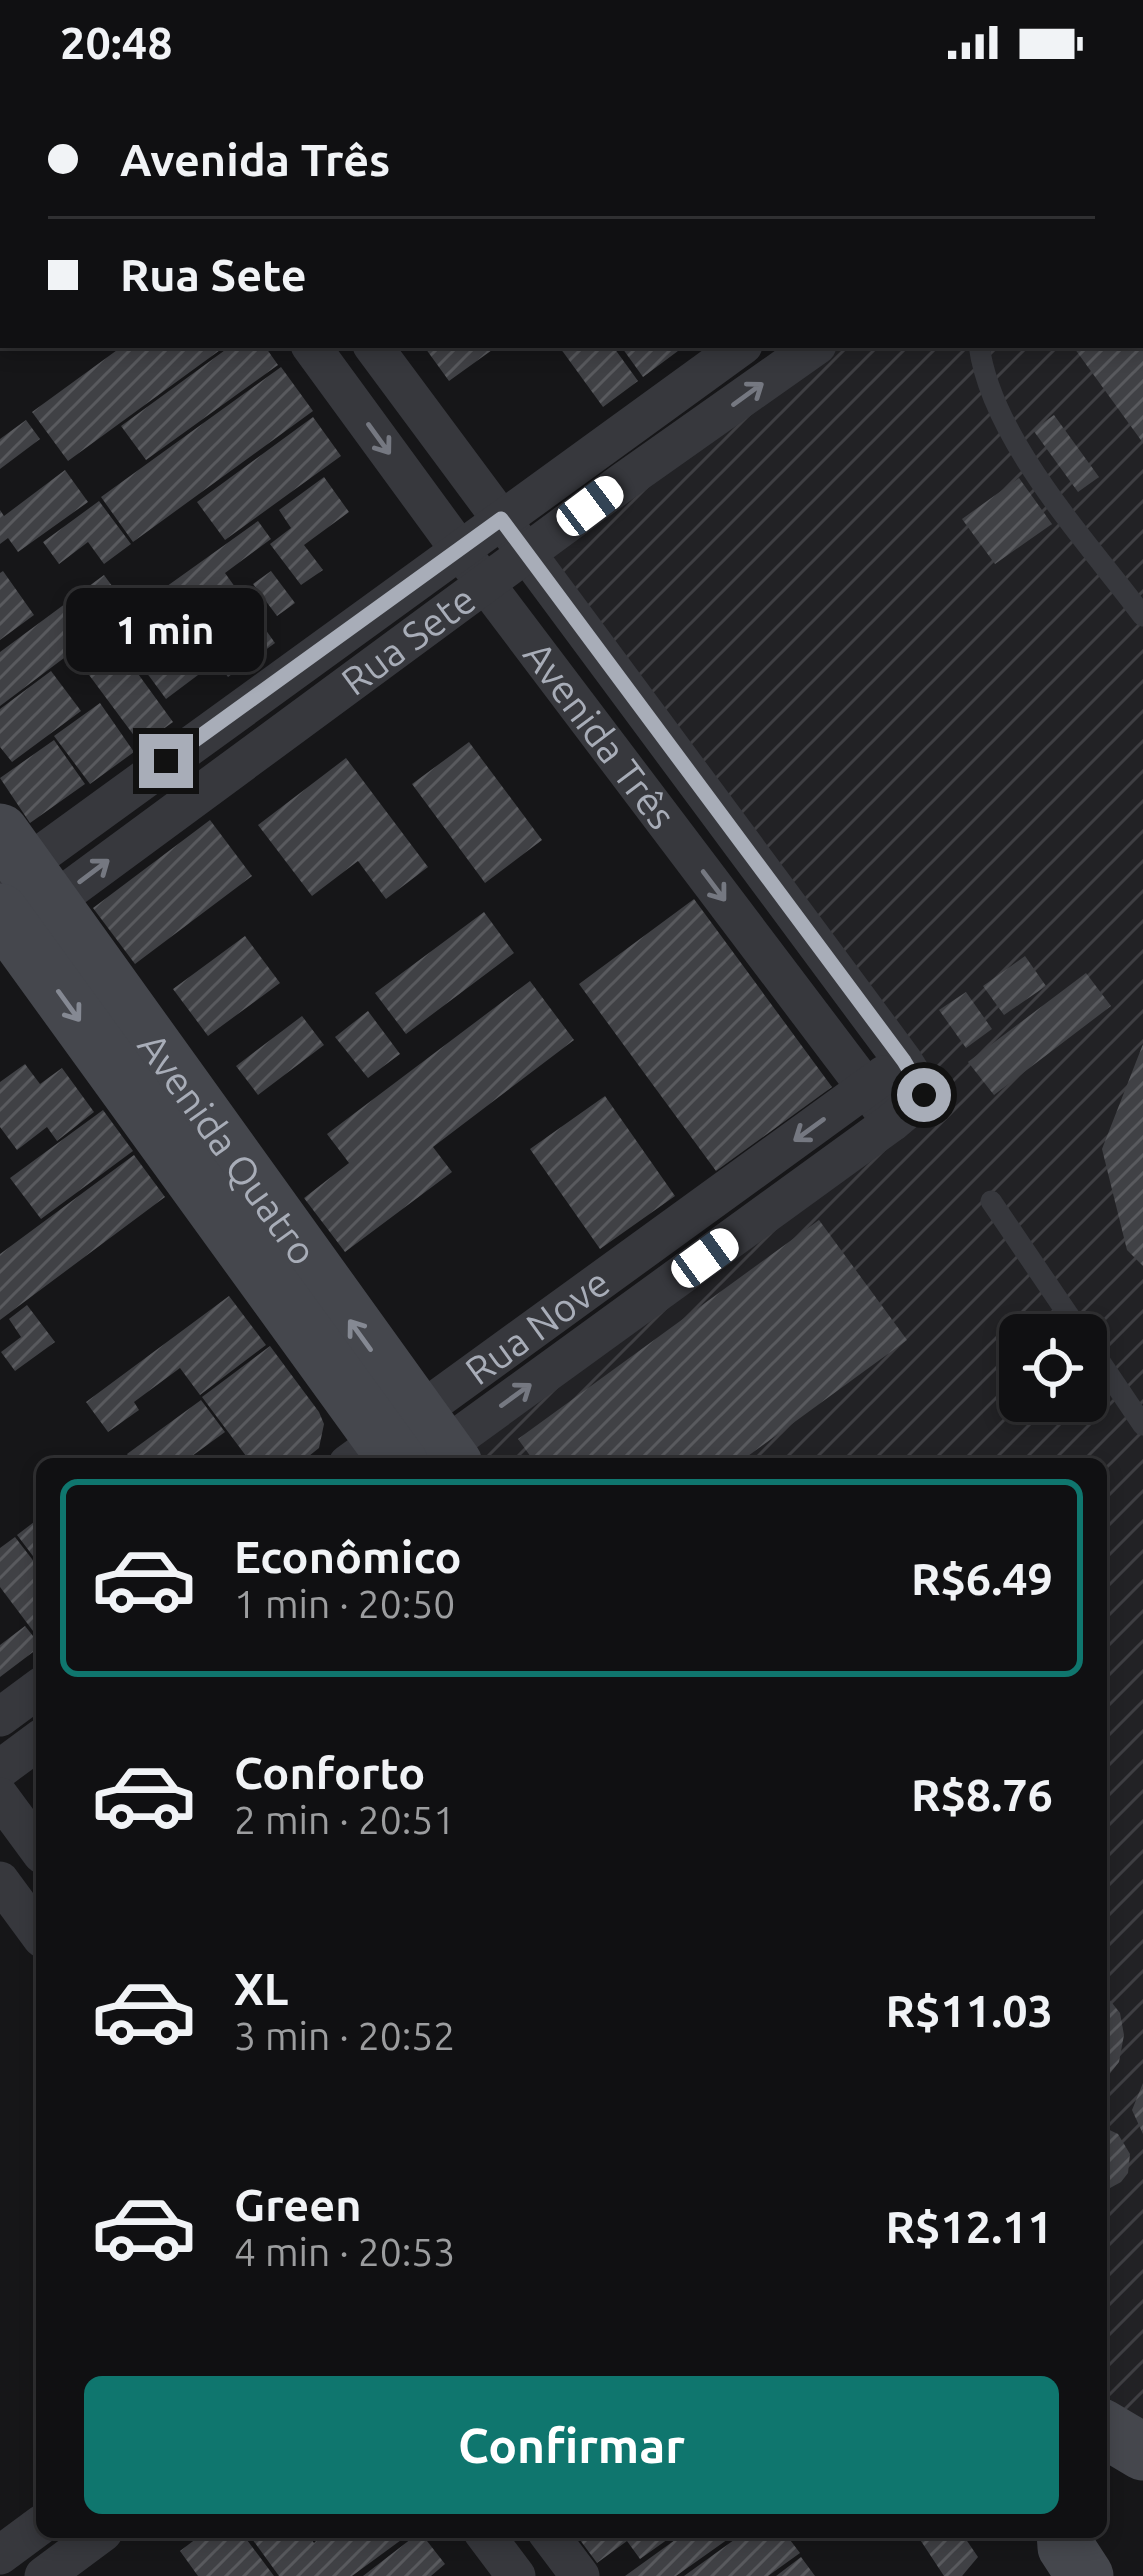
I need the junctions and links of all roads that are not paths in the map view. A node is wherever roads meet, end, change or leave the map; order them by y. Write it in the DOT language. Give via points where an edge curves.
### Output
graph roads {
  1 [pos="312,348"];
  2 [pos="374,348"];
  3 [pos="739,348"];
  4 [pos="979,348"];
  5 [pos="798,350"];
  6 [pos="652,410"];
  7 [pos="679,443"];
  8 [pos="501,519"];
  9 [pos="459,549"];
  10 [pos="525,554"];
  11 [pos="485,584"];
  12 [pos="1143,616"];
  13 [pos="308,657"];
  14 [pos="336,692"];
  15 [pos="13,895"];
  16 [pos="914,1078"];
  17 [pos="867,1088"];
  18 [pos="892,1122"];
  19 [pos="991,1201"];
  20 [pos="1068,1314"];
  21 [pos="1107,1372"];
  22 [pos="1143,1425"];
  23 [pos="409,1451"];
  24 [pos="36,1690"];
  25 [pos="0,1717"];
  26 [pos="36,1742"];
  27 [pos="0,1769"];
  28 [pos="0,1797"];
  29 [pos="36,1846"];
  30 [pos="0,1881"];
  31 [pos="36,1930"];
  32 [pos="1107,2431"];
  33 [pos="1143,2452"];
  34 [pos="1107,2461"];
  35 [pos="36,2528"];
  36 [pos="96,2538"];
  37 [pos="488,2538"];
  38 [pos="552,2538"];
  39 [pos="1065,2538"];
  40 [pos="0,2555"];
  41 [pos="44,2576"];
  42 [pos="516,2576"];
  43 [pos="580,2576"];
  44 [pos="1085,2576"];
  1 -- 9 [label="street, Avenida Três, one-way"];
  2 -- 8 [label="street, Avenida Três"];
  3 -- 6 [label="street, Rua Sete"];
  4 -- 12 [label="lane" via="1012,441"];
  7 -- 5 [label="street, Rua Sete, one-way"];
  6 -- 7 [label="street"];
  6 -- 8 [label="street, Rua Sete"];
  7 -- 10 [label="street, Rua Sete"];
  8 -- 9 [label="street, Rua Sete"];
  8 -- 10 [label="street, Avenida Três"];
  9 -- 11 [label="street, Avenida Três"];
  9 -- 13 [label="street, Rua Sete"];
  10 -- 11 [label="street, Rua Sete"];
  10 -- 16 [label="street, Avenida Três"];
  11 -- 14 [label="street, Rua Sete"];
  11 -- 17 [label="street, Avenida Três, one-way"];
  13 -- 14 [label="street"];
  13 -- 15 [label="street, Rua Sete"];
  15 -- 14 [label="street, Rua Sete, one-way"];
  15 -- 23 [label="main road, Avenida Quatro"];
  16 -- 17 [label="street, Rua Nove"];
  16 -- 18 [label="street, Rua Nove"];
  17 -- 18 [label="street, Avenida Três"];
  17 -- 23 [label="street, Rua Nove, one-way"];
  23 -- 18 [label="street, Rua Nove, one-way"];
  19 -- 20 [label="lane"];
  21 -- 22 [label="lane"];
  24 -- 25 [label="street"];
  26 -- 27 [label="street"];
  28 -- 29 [label="street"];
  30 -- 31 [label="street"];
  32 -- 33 [label="main road"];
  33 -- 34 [label="main road"];
  35 -- 40 [label="street"];
  36 -- 41 [label="street"];
  37 -- 42 [label="street"];
  38 -- 43 [label="street"];
  39 -- 44 [label="main road"];
}
